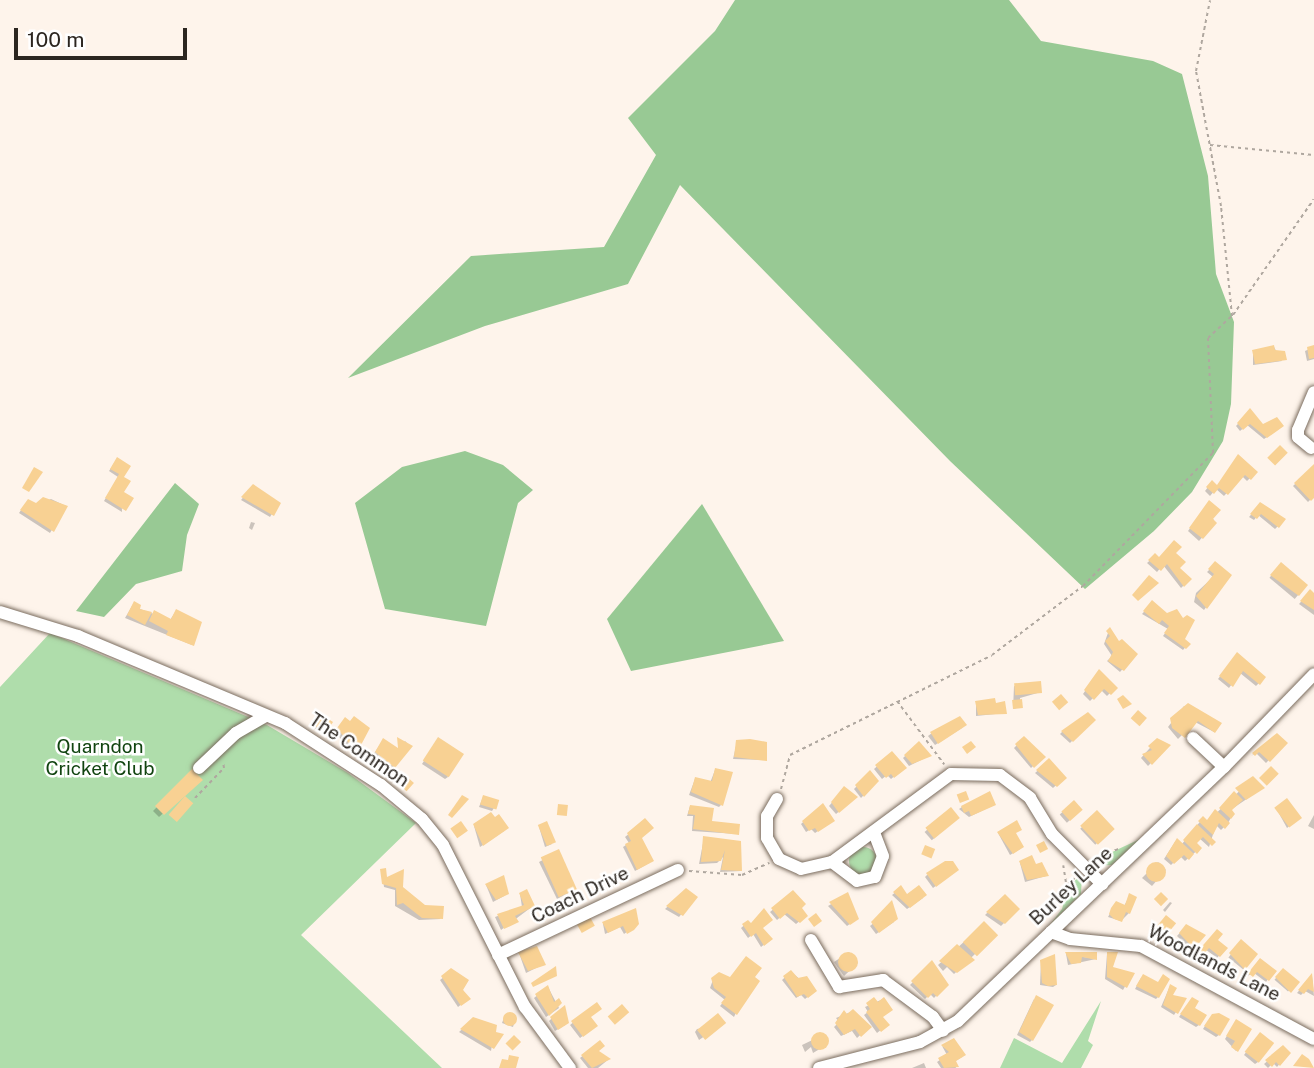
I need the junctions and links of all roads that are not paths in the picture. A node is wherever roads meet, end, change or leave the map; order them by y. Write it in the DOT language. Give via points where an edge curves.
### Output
graph roads {
  1 [pos="1314,392"];
  2 [pos="1311,448"];
  3 [pos="0,612"];
  4 [pos="1314,674"];
  5 [pos="265,716"];
  6 [pos="1194,738"];
  7 [pos="1224,767"];
  8 [pos="199,768"];
  9 [pos="779,796"];
  10 [pos="874,832"];
  11 [pos="832,862"];
  12 [pos="678,870"];
  13 [pos="1102,884"];
  14 [pos="1051,932"];
  15 [pos="811,940"];
  16 [pos="498,955"];
  17 [pos="943,1031"];
  18 [pos="1314,1039"];
  19 [pos="570,1068"];
  20 [pos="819,1068"];
  1 -- 2 [label="street" via="1298,430 1298,438"];
  3 -- 5 [label="street, The Common" via="78,635"];
  4 -- 7 [label="street, Burley Lane"];
  5 -- 8 [label="street"];
  5 -- 16 [label="street, The Common" via="356,767 422,819 453,860"];
  6 -- 7 [label="street"];
  7 -- 13 [label="street, Burley Lane"];
  9 -- 11 [label="street" via="765,825 779,859 801,869"];
  10 -- 11 [label="street"];
  10 -- 11 [label="street" via="883,856 875,877 857,881"];
  10 -- 13 [label="street" via="951,775 1000,775 1017,785 1059,842"];
  12 -- 16 [label="street, Coach Drive"];
  13 -- 14 [label="street, Burley Lane"];
  14 -- 17 [label="street, Burley Lane"];
  14 -- 18 [label="street, Woodlands Lane" via="1070,939 1141,946"];
  15 -- 17 [label="street" via="839,987 883,980 933,1017"];
  16 -- 19 [label="street, The Common" via="525,1007"];
  17 -- 20 [label="street, Burley Lane" via="902,1047"];
}
